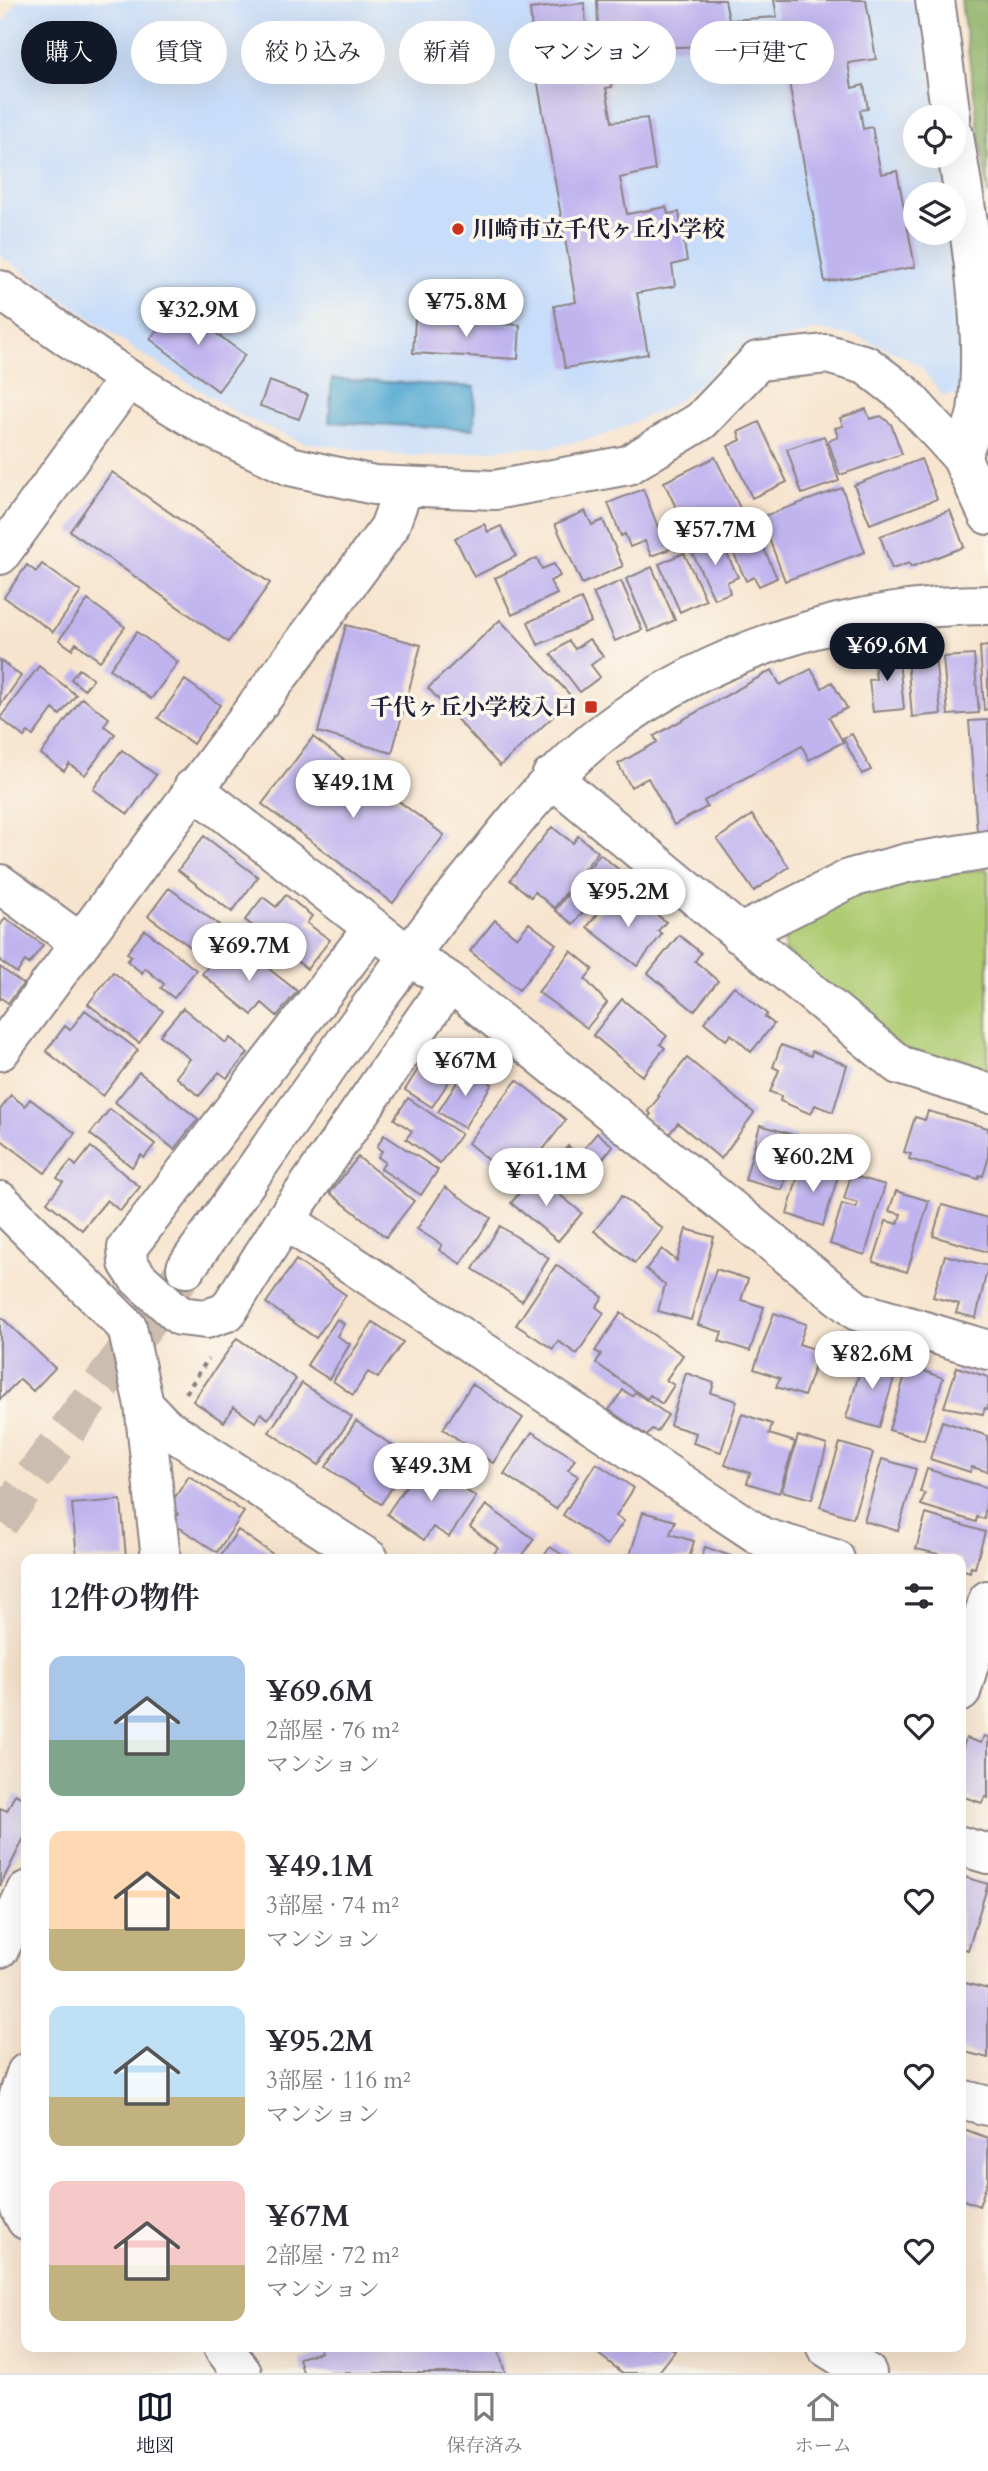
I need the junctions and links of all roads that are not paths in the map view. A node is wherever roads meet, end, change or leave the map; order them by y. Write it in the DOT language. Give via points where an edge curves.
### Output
graph roads {
  1 [pos="935,0"];
  2 [pos="949,105"];
  3 [pos="959,168"];
  4 [pos="0,290"];
  5 [pos="128,379"];
  6 [pos="961,457"];
  7 [pos="404,487"];
  8 [pos="988,515"];
  9 [pos="0,555"];
  10 [pos="988,605"];
  11 [pos="551,777"];
  12 [pos="193,788"];
  13 [pos="988,850"];
  14 [pos="0,884"];
  15 [pos="373,928"];
  16 [pos="739,934"];
  17 [pos="79,942"];
  18 [pos="408,955"];
  19 [pos="450,982"];
  20 [pos="0,1051"];
  21 [pos="988,1093"];
  22 [pos="0,1201"];
  23 [pos="285,1220"];
  24 [pos="186,1268"];
  25 [pos="153,1294"];
  26 [pos="127,1327"];
  27 [pos="988,1350"];
  28 [pos="154,1415"];
  29 [pos="161,1554"];
  30 [pos="362,1554"];
  31 [pos="818,1554"];
  32 [pos="981,1601"];
  33 [pos="966,1669"];
  34 [pos="966,1847"];
  35 [pos="988,1854"];
  36 [pos="21,1902"];
  37 [pos="0,1948"];
  38 [pos="21,2088"];
  39 [pos="966,2100"];
  40 [pos="988,2106"];
  41 [pos="21,2210"];
  42 [pos="227,2352"];
  43 [pos="834,2352"];
  44 [pos="242,2373"];
  45 [pos="867,2373"];
  1 -- 2 [label="street"];
  3 -- 6 [label="street" via="977,280 982,352 977,412"];
  4 -- 5 [label="street"];
  5 -- 7 [label="street" via="208,428 290,466"];
  5 -- 9 [label="street"];
  6 -- 7 [label="street" via="904,394 866,365 827,354 758,361 701,421 628,465 495,490"];
  6 -- 8 [label="street"];
  7 -- 12 [label="street" via="389,528"];
  10 -- 11 [label="street" via="901,610 838,623 728,661 618,722"];
  11 -- 16 [label="street"];
  11 -- 18 [label="street"];
  12 -- 15 [label="street"];
  12 -- 17 [label="street"];
  13 -- 16 [label="street" via="851,878"];
  14 -- 17 [label="street"];
  15 -- 18 [label="street"];
  15 -- 25 [label="street" via="127,1248 128,1263"];
  16 -- 21 [label="street" via="899,1065"];
  17 -- 20 [label="street"];
  18 -- 19 [label="street"];
  18 -- 24 [label="street"];
  19 -- 23 [label="street"];
  19 -- 27 [label="street" via="857,1311"];
  22 -- 26 [label="street"];
  23 -- 25 [label="street" via="227,1312 206,1320 180,1316"];
  23 -- 31 [label="street" via="762,1537"];
  25 -- 26 [label="street"];
  26 -- 28 [label="street"];
  28 -- 29 [label="street"];
  28 -- 30 [label="street"];
  32 -- 33 [label="street"];
  34 -- 35 [label="street"];
  36 -- 37 [label="street"];
  38 -- 41 [label="street" via="8,2158"];
  39 -- 40 [label="street"];
  42 -- 44 [label="street"];
  43 -- 45 [label="street"];
}
